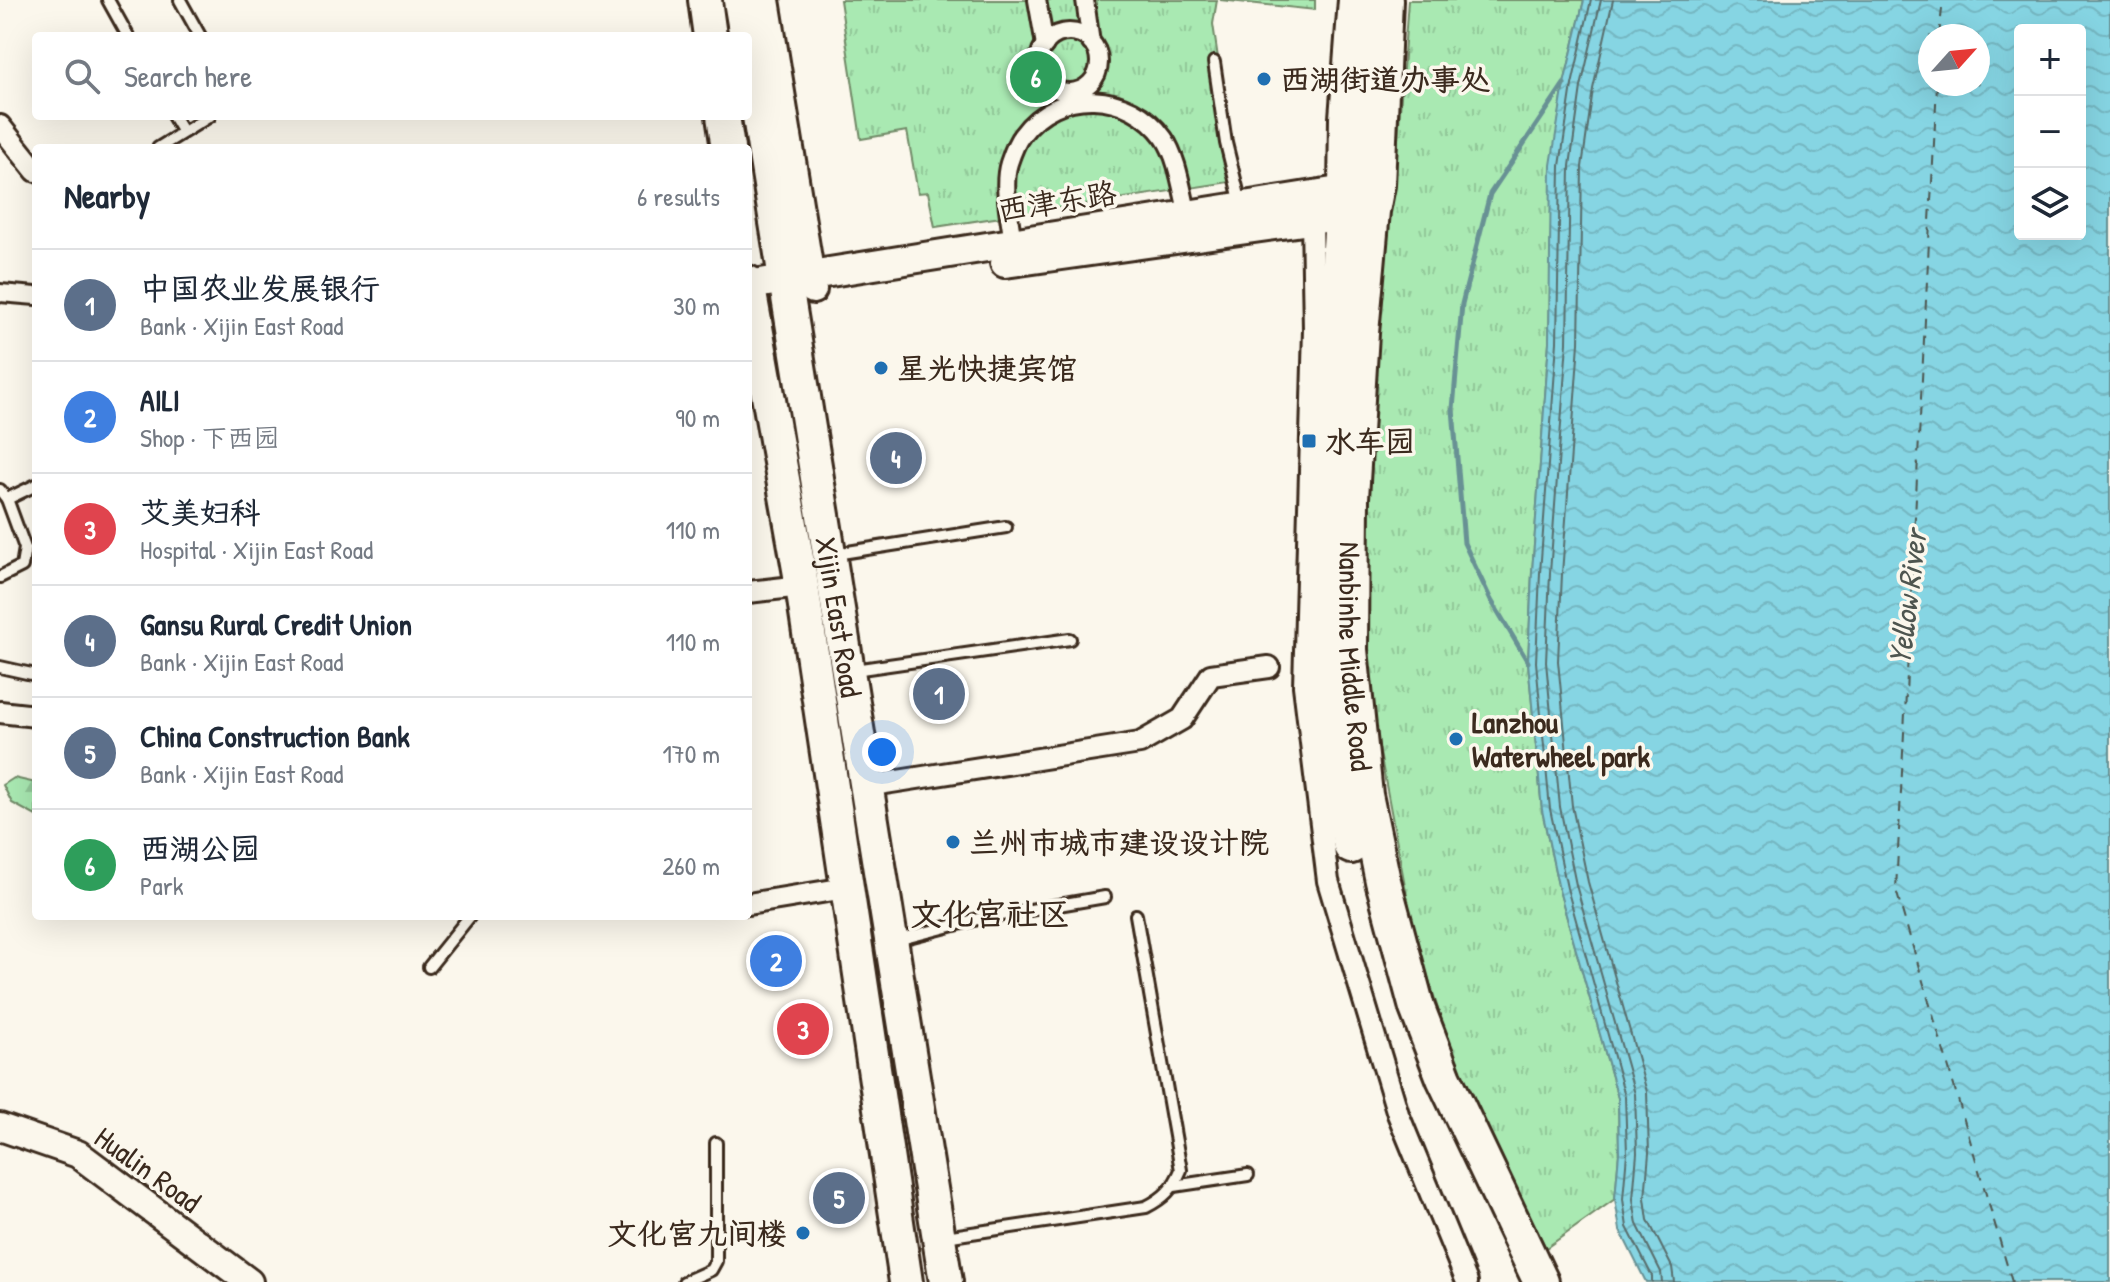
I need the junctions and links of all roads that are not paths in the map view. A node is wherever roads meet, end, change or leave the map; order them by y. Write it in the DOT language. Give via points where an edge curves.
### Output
graph roads {
  1 [pos="108,0"];
  2 [pos="180,0"];
  3 [pos="705,0"];
  4 [pos="740,0"];
  5 [pos="766,0"];
  6 [pos="1037,0"];
  7 [pos="1085,0"];
  8 [pos="1356,0"];
  9 [pos="1385,0"];
  10 [pos="126,32"];
  11 [pos="198,32"];
  12 [pos="709,32"];
  13 [pos="745,32"];
  14 [pos="1091,43"];
  15 [pos="1045,45"];
  16 [pos="1214,62"];
  17 [pos="752,67"];
  18 [pos="1076,96"];
  19 [pos="175,120"];
  20 [pos="203,120"];
  21 [pos="724,120"];
  22 [pos="0,126"];
  23 [pos="182,131"];
  24 [pos="164,144"];
  25 [pos="727,144"];
  26 [pos="32,166"];
  27 [pos="1350,204"];
  28 [pos="1241,206"];
  29 [pos="1188,215"];
  30 [pos="1013,243"];
  31 [pos="799,284"];
  32 [pos="752,288"];
  33 [pos="0,293"];
  34 [pos="32,296"];
  35 [pos="752,305"];
  36 [pos="32,486"];
  37 [pos="3,495"];
  38 [pos="1006,527"];
  39 [pos="829,555"];
  40 [pos="0,577"];
  41 [pos="802,586"];
  42 [pos="752,592"];
  43 [pos="1070,639"];
  44 [pos="0,667"];
  45 [pos="1269,667"];
  46 [pos="848,671"];
  47 [pos="32,674"];
  48 [pos="0,712"];
  49 [pos="32,716"];
  50 [pos="866,786"];
  51 [pos="846,888"];
  52 [pos="1105,897"];
  53 [pos="752,903"];
  54 [pos="1136,915"];
  55 [pos="467,920"];
  56 [pos="891,942"];
  57 [pos="429,967"];
  58 [pos="0,1127"];
  59 [pos="716,1143"];
  60 [pos="1248,1175"];
  61 [pos="1174,1186"];
  62 [pos="939,1238"];
  63 [pos="249,1282"];
  64 [pos="684,1282"];
  65 [pos="906,1282"];
  66 [pos="946,1282"];
  67 [pos="1467,1282"];
  68 [pos="1517,1282"];
  69 [pos="1541,1282"];
  1 -- 10 [label="lane"];
  2 -- 11 [label="lane"];
  3 -- 12 [label="main road"];
  4 -- 13 [label="main road"];
  5 -- 31 [label="street, Xijin East Road"];
  6 -- 15 [label="street"];
  7 -- 14 [label="street"];
  8 -- 27 [label="highway, Nanbinhe Middle Road" via="1347,118"];
  9 -- 27 [label="highway, Nanbinhe Middle Road"];
  14 -- 15 [label="street" via="1064,32"];
  14 -- 18 [label="street" via="1098,69"];
  15 -- 18 [label="street" via="1039,67 1043,78 1051,87"];
  16 -- 28 [label="lane"];
  17 -- 31 [label="main road, Xijin East Road"];
  18 -- 29 [label="street" via="1111,101 1142,115 1165,139"];
  18 -- 30 [label="street" via="1046,112 1021,135 1008,166"];
  19 -- 23 [label="lane"];
  20 -- 23 [label="lane"];
  21 -- 25 [label="main road"];
  22 -- 26 [label="street"];
  23 -- 24 [label="lane"];
  27 -- 28 [label="main road, 西津东路"];
  27 -- 31 [label="main road, 西津东路"];
  27 -- 67 [label="street" via="1314,345 1304,686 1328,881 1398,1114"];
  27 -- 68 [label="highway, Nanbinhe Middle Road" via="1325,493 1325,644 1340,789 1392,1002 1418,1072"];
  27 -- 69 [label="highway, Nanbinhe Middle Road" via="1361,333 1351,498 1350,650 1365,795 1417,1008 1444,1078"];
  28 -- 29 [label="main road, 西津东路"];
  29 -- 30 [label="main road, 西津东路"];
  30 -- 31 [label="main road, 西津东路"];
  31 -- 32 [label="main road, 西津东路"];
  31 -- 39 [label="main road, Xijin East Road"];
  33 -- 34 [label="street"];
  35 -- 41 [label="main road, Xijin East Road"];
  36 -- 37 [label="lane"];
  37 -- 40 [label="lane" via="25,548 22,566"];
  38 -- 39 [label="lane"];
  39 -- 46 [label="main road, Xijin East Road"];
  41 -- 42 [label="street"];
  41 -- 51 [label="main road, Xijin East Road"];
  43 -- 46 [label="lane"];
  44 -- 47 [label="lane"];
  45 -- 50 [label="street" via="1211,675 1182,719 1140,743"];
  46 -- 50 [label="main road, Xijin East Road"];
  48 -- 49 [label="street"];
  50 -- 56 [label="main road, Xijin East Road"];
  51 -- 53 [label="street"];
  51 -- 65 [label="main road, Xijin East Road"];
  52 -- 56 [label="lane" via="978,919"];
  54 -- 61 [label="lane" via="1181,1170"];
  55 -- 57 [label="lane"];
  56 -- 62 [label="main road, Xijin East Road"];
  58 -- 63 [label="street, Hualin Road" via="78,1154"];
  59 -- 64 [label="lane" via="716,1261 711,1270"];
  60 -- 61 [label="lane"];
  61 -- 62 [label="lane" via="1146,1207"];
  62 -- 66 [label="main road, Xijin East Road"];
}
